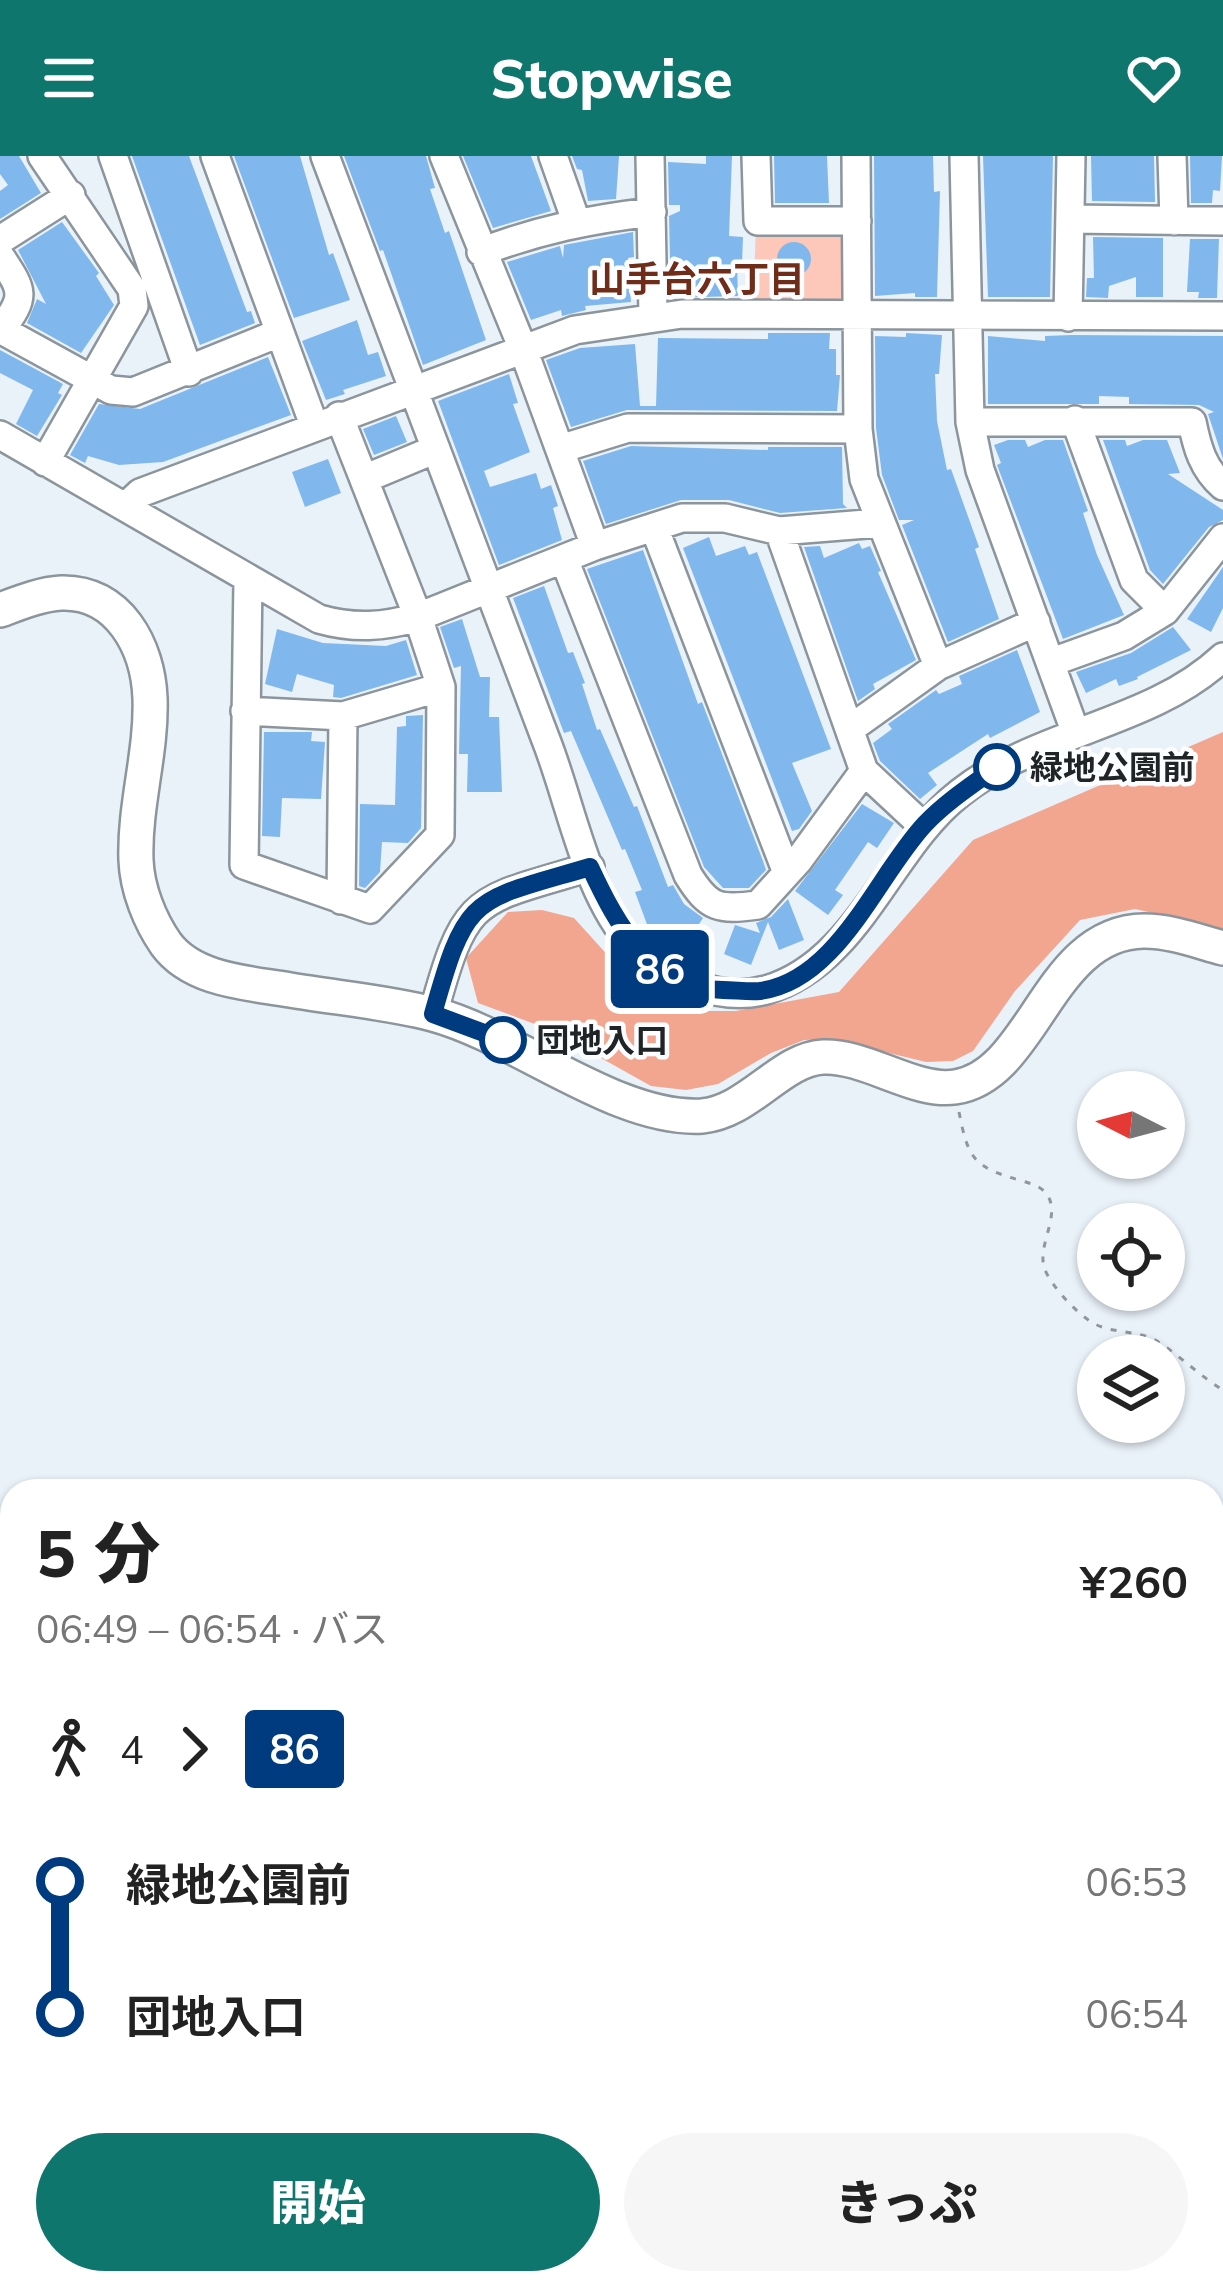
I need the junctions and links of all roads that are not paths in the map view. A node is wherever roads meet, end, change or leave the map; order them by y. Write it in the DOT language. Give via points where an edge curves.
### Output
graph roads {
  1 [pos="42,156"];
  2 [pos="113,156"];
  3 [pos="215,156"];
  4 [pos="325,156"];
  5 [pos="443,156"];
  6 [pos="553,156"];
  7 [pos="650,156"];
  8 [pos="756,156"];
  9 [pos="856,156"];
  10 [pos="964,156"];
  11 [pos="1070,156"];
  12 [pos="1172,156"];
  13 [pos="71,195"];
  14 [pos="652,212"];
  15 [pos="1071,219"];
  16 [pos="576,220"];
  17 [pos="1174,220"];
  18 [pos="856,221"];
  19 [pos="1223,221"];
  20 [pos="0,240"];
  21 [pos="481,252"];
  22 [pos="0,256"];
  23 [pos="653,316"];
  24 [pos="857,316"];
  25 [pos="1223,316"];
  26 [pos="1068,317"];
  27 [pos="965,318"];
  28 [pos="0,329"];
  29 [pos="279,333"];
  30 [pos="524,349"];
  31 [pos="189,372"];
  32 [pos="92,380"];
  33 [pos="410,392"];
  34 [pos="327,420"];
  35 [pos="1075,420"];
  36 [pos="970,422"];
  37 [pos="858,429"];
  38 [pos="0,435"];
  39 [pos="560,448"];
  40 [pos="436,449"];
  41 [pos="45,462"];
  42 [pos="364,479"];
  43 [pos="1223,486"];
  44 [pos="125,507"];
  45 [pos="879,523"];
  46 [pos="654,526"];
  47 [pos="779,531"];
  48 [pos="1223,538"];
  49 [pos="595,546"];
  50 [pos="564,560"];
  51 [pos="248,579"];
  52 [pos="488,589"];
  53 [pos="0,610"];
  54 [pos="1165,611"];
  55 [pos="418,617"];
  56 [pos="1036,622"];
  57 [pos="1223,657"];
  58 [pos="1052,662"];
  59 [pos="938,665"];
  60 [pos="441,687"];
  61 [pos="245,711"];
  62 [pos="343,716"];
  63 [pos="850,729"];
  64 [pos="1075,731"];
  65 [pos="864,771"];
  66 [pos="923,826"];
  67 [pos="590,867"];
  68 [pos="787,873"];
  69 [pos="341,900"];
  70 [pos="1223,949"];
  71 [pos="433,1014"];
  1 -- 13 [label="street"];
  2 -- 31 [label="street"];
  3 -- 29 [label="street"];
  4 -- 33 [label="street"];
  5 -- 21 [label="street"];
  6 -- 16 [label="street"];
  7 -- 14 [label="street"];
  8 -- 18 [label="street" via="758,221"];
  9 -- 18 [label="street"];
  10 -- 27 [label="street"];
  11 -- 15 [label="street"];
  12 -- 17 [label="street"];
  13 -- 20 [label="street"];
  13 -- 32 [label="street" via="132,289 134,306"];
  14 -- 16 [label="street"];
  14 -- 23 [label="street"];
  15 -- 17 [label="street"];
  15 -- 26 [label="street"];
  16 -- 21 [label="street"];
  17 -- 19 [label="street"];
  18 -- 24 [label="street"];
  21 -- 30 [label="street"];
  22 -- 28 [label="street" via="19,284 20,304"];
  23 -- 24 [label="street"];
  23 -- 30 [label="street"];
  24 -- 27 [label="street"];
  24 -- 37 [label="street"];
  25 -- 26 [label="street"];
  26 -- 27 [label="street"];
  27 -- 36 [label="street"];
  28 -- 32 [label="street"];
  29 -- 31 [label="street"];
  29 -- 34 [label="street"];
  30 -- 33 [label="street"];
  30 -- 39 [label="street"];
  31 -- 32 [label="street" via="133,392"];
  32 -- 41 [label="street"];
  33 -- 34 [label="street"];
  33 -- 40 [label="street"];
  34 -- 42 [label="street"];
  34 -- 44 [label="street" via="140,493"];
  35 -- 36 [label="street"];
  35 -- 43 [label="street" via="1192,422 1198,452"];
  35 -- 54 [label="street" via="1134,580"];
  36 -- 56 [label="street"];
  37 -- 39 [label="street" via="628,428"];
  37 -- 45 [label="street"];
  38 -- 41 [label="street"];
  39 -- 49 [label="street"];
  40 -- 42 [label="street"];
  40 -- 52 [label="street"];
  41 -- 44 [label="street"];
  42 -- 55 [label="street"];
  44 -- 51 [label="street"];
  45 -- 47 [label="street"];
  45 -- 59 [label="street"];
  46 -- 47 [label="street" via="725,518"];
  46 -- 49 [label="street"];
  46 -- 68 [label="street"];
  47 -- 63 [label="street"];
  48 -- 54 [label="street"];
  49 -- 50 [label="street"];
  50 -- 52 [label="street"];
  50 -- 68 [label="street" via="703,900 728,909 758,905"];
  51 -- 55 [label="street" via="319,620 349,627"];
  51 -- 61 [label="street"];
  52 -- 55 [label="street"];
  52 -- 67 [label="street"];
  53 -- 71 [label="main road" via="61,593 93,597 131,630 150,700 136,864 144,902 168,947 203,973"];
  54 -- 58 [label="street"];
  55 -- 60 [label="street"];
  56 -- 58 [label="street"];
  56 -- 59 [label="street"];
  57 -- 64 [label="street" via="1151,706"];
  58 -- 64 [label="street"];
  59 -- 63 [label="street"];
  60 -- 62 [label="street"];
  60 -- 69 [label="street" via="437,842 375,908"];
  61 -- 62 [label="street"];
  61 -- 69 [label="street" via="244,865"];
  62 -- 69 [label="street"];
  63 -- 65 [label="street"];
  64 -- 66 [label="street" via="1000,765"];
  65 -- 66 [label="street"];
  65 -- 68 [label="street"];
  66 -- 67 [label="street" via="840,941 804,973 763,991 706,990 664,973 634,947"];
  67 -- 71 [label="street" via="480,904 450,952"];
  70 -- 71 [label="main road" via="1167,932 1112,939 1069,969 1004,1058 955,1087 823,1057 703,1116 623,1101"];
}
